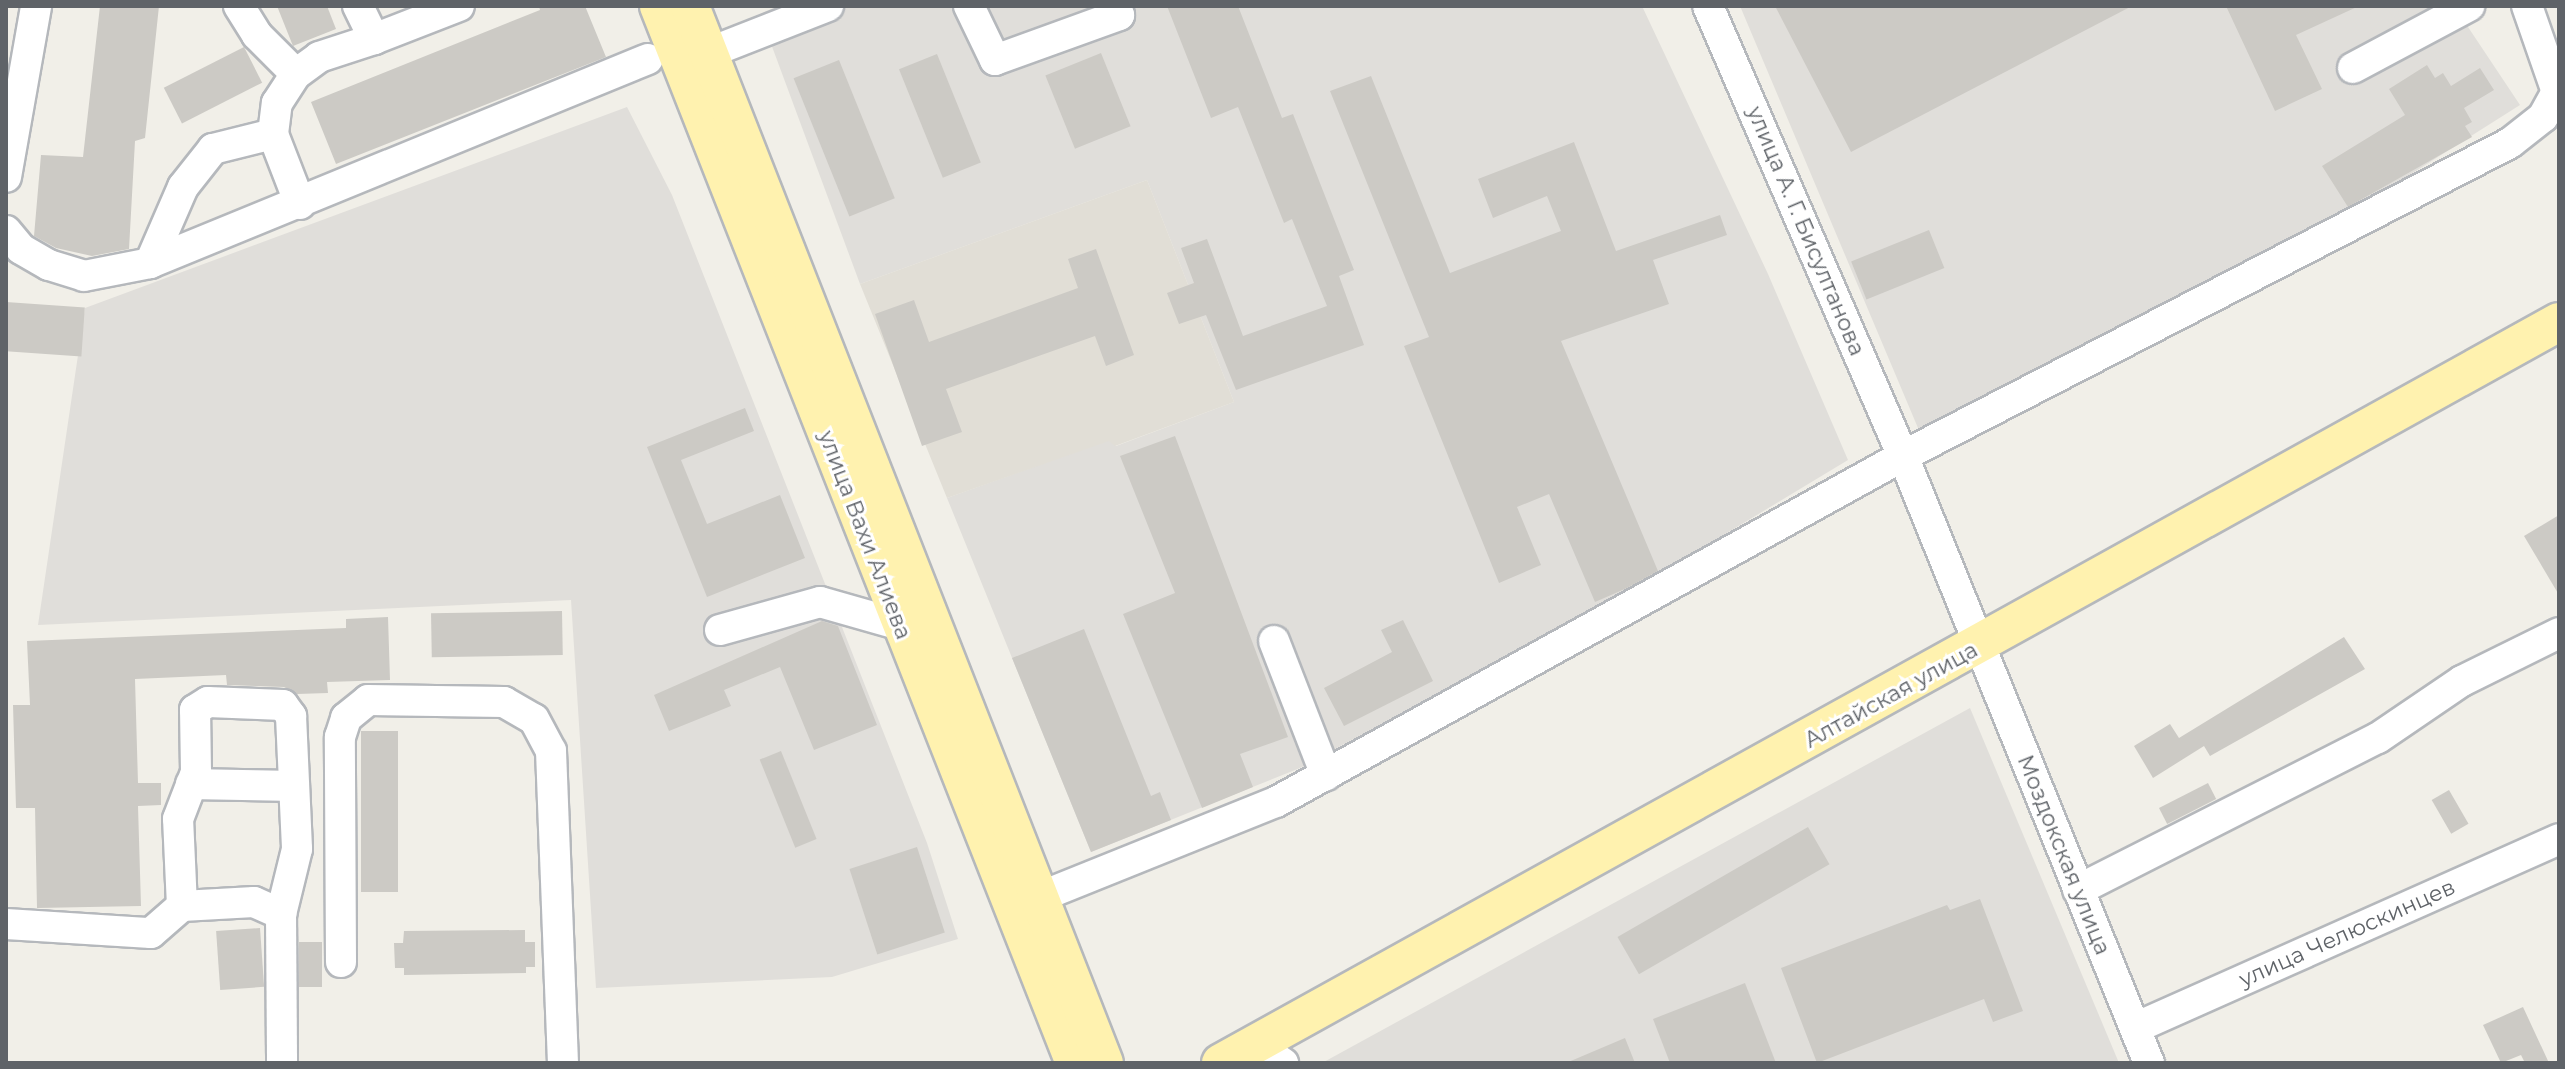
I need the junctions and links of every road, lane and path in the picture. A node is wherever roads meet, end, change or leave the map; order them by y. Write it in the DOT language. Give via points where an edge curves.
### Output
graph roads {
  1 [pos="36,6"];
  2 [pos="239,6"];
  3 [pos="358,6"];
  4 [pos="459,6"];
  5 [pos="659,6"];
  6 [pos="690,6"];
  7 [pos="828,6"];
  8 [pos="969,6"];
  9 [pos="1115,6"];
  10 [pos="1708,6"];
  11 [pos="2469,6"];
  12 [pos="2527,6"];
  13 [pos="374,39"];
  14 [pos="708,53"];
  15 [pos="648,59"];
  16 [pos="2353,68"];
  17 [pos="296,74"];
  18 [pos="273,134"];
  19 [pos="6,177"];
  20 [pos="300,204"];
  21 [pos="6,231"];
  22 [pos="150,263"];
  23 [pos="2559,322"];
  24 [pos="1903,456"];
  25 [pos="901,625"];
  26 [pos="720,630"];
  27 [pos="2559,633"];
  28 [pos="1274,641"];
  29 [pos="1978,648"];
  30 [pos="1326,775"];
  31 [pos="191,784"];
  32 [pos="294,786"];
  33 [pos="2559,839"];
  34 [pos="2078,890"];
  35 [pos="1037,898"];
  36 [pos="182,906"];
  37 [pos="281,914"];
  38 [pos="6,924"];
  39 [pos="341,962"];
  40 [pos="2135,1028"];
  41 [pos="1270,1054"];
  42 [pos="282,1063"];
  43 [pos="563,1063"];
  44 [pos="1075,1063"];
  45 [pos="1104,1063"];
  46 [pos="1221,1063"];
  47 [pos="2149,1063"];
  1 -- 19 [label="street"];
  2 -- 17 [label="street" via="257,35"];
  3 -- 13 [label="street"];
  4 -- 13 [label="street"];
  5 -- 25 [label="main road, улица Вахи Алиева"];
  6 -- 14 [label="main road, улица Вахи Алиева"];
  7 -- 14 [label="street"];
  8 -- 9 [label="street" via="995,60 1119,15"];
  10 -- 24 [label="street, улица А. Г. Бисултанова"];
  11 -- 16 [label="street"];
  12 -- 24 [label="street" via="2557,92 2543,117 2510,143"];
  13 -- 17 [label="street" via="319,57"];
  14 -- 35 [label="main road, улица Вахи Алиева"];
  15 -- 20 [label="street"];
  17 -- 18 [label="street" via="277,103"];
  18 -- 20 [label="street"];
  18 -- 22 [label="street" via="213,149 183,187"];
  20 -- 22 [label="street"];
  21 -- 22 [label="street" via="21,249 84,276"];
  23 -- 29 [label="main road, Алтайская улица"];
  24 -- 29 [label="street, улица А. Г. Бисултанова"];
  24 -- 30 [label="street"];
  25 -- 26 [label="street" via="820,602"];
  25 -- 44 [label="main road, улица Вахи Алиева"];
  27 -- 34 [label="street" via="2462,681 2378,738"];
  28 -- 30 [label="street"];
  29 -- 34 [label="street, Моздокская улица"];
  29 -- 41 [label="main road, Алтайская улица"];
  30 -- 35 [label="street" via="1276,802"];
  31 -- 32 [label="street"];
  31 -- 32 [label="street" via="196,772 195,710 208,702 287,707"];
  31 -- 36 [label="street" via="178,819"];
  32 -- 37 [label="street" via="297,849"];
  33 -- 40 [label="street, улица Челюскинцев"];
  34 -- 40 [label="street, Моздокская улица"];
  35 -- 45 [label="main road, улица Вахи Алиева"];
  36 -- 37 [label="street" via="254,902"];
  36 -- 38 [label="street" via="151,933"];
  37 -- 42 [label="street"];
  39 -- 43 [label="street" via="340,737 346,718 368,700 514,706 534,719 551,751"];
  40 -- 47 [label="street, Моздокская улица"];
  41 -- 46 [label="main road, Алтайская улица"];
}
